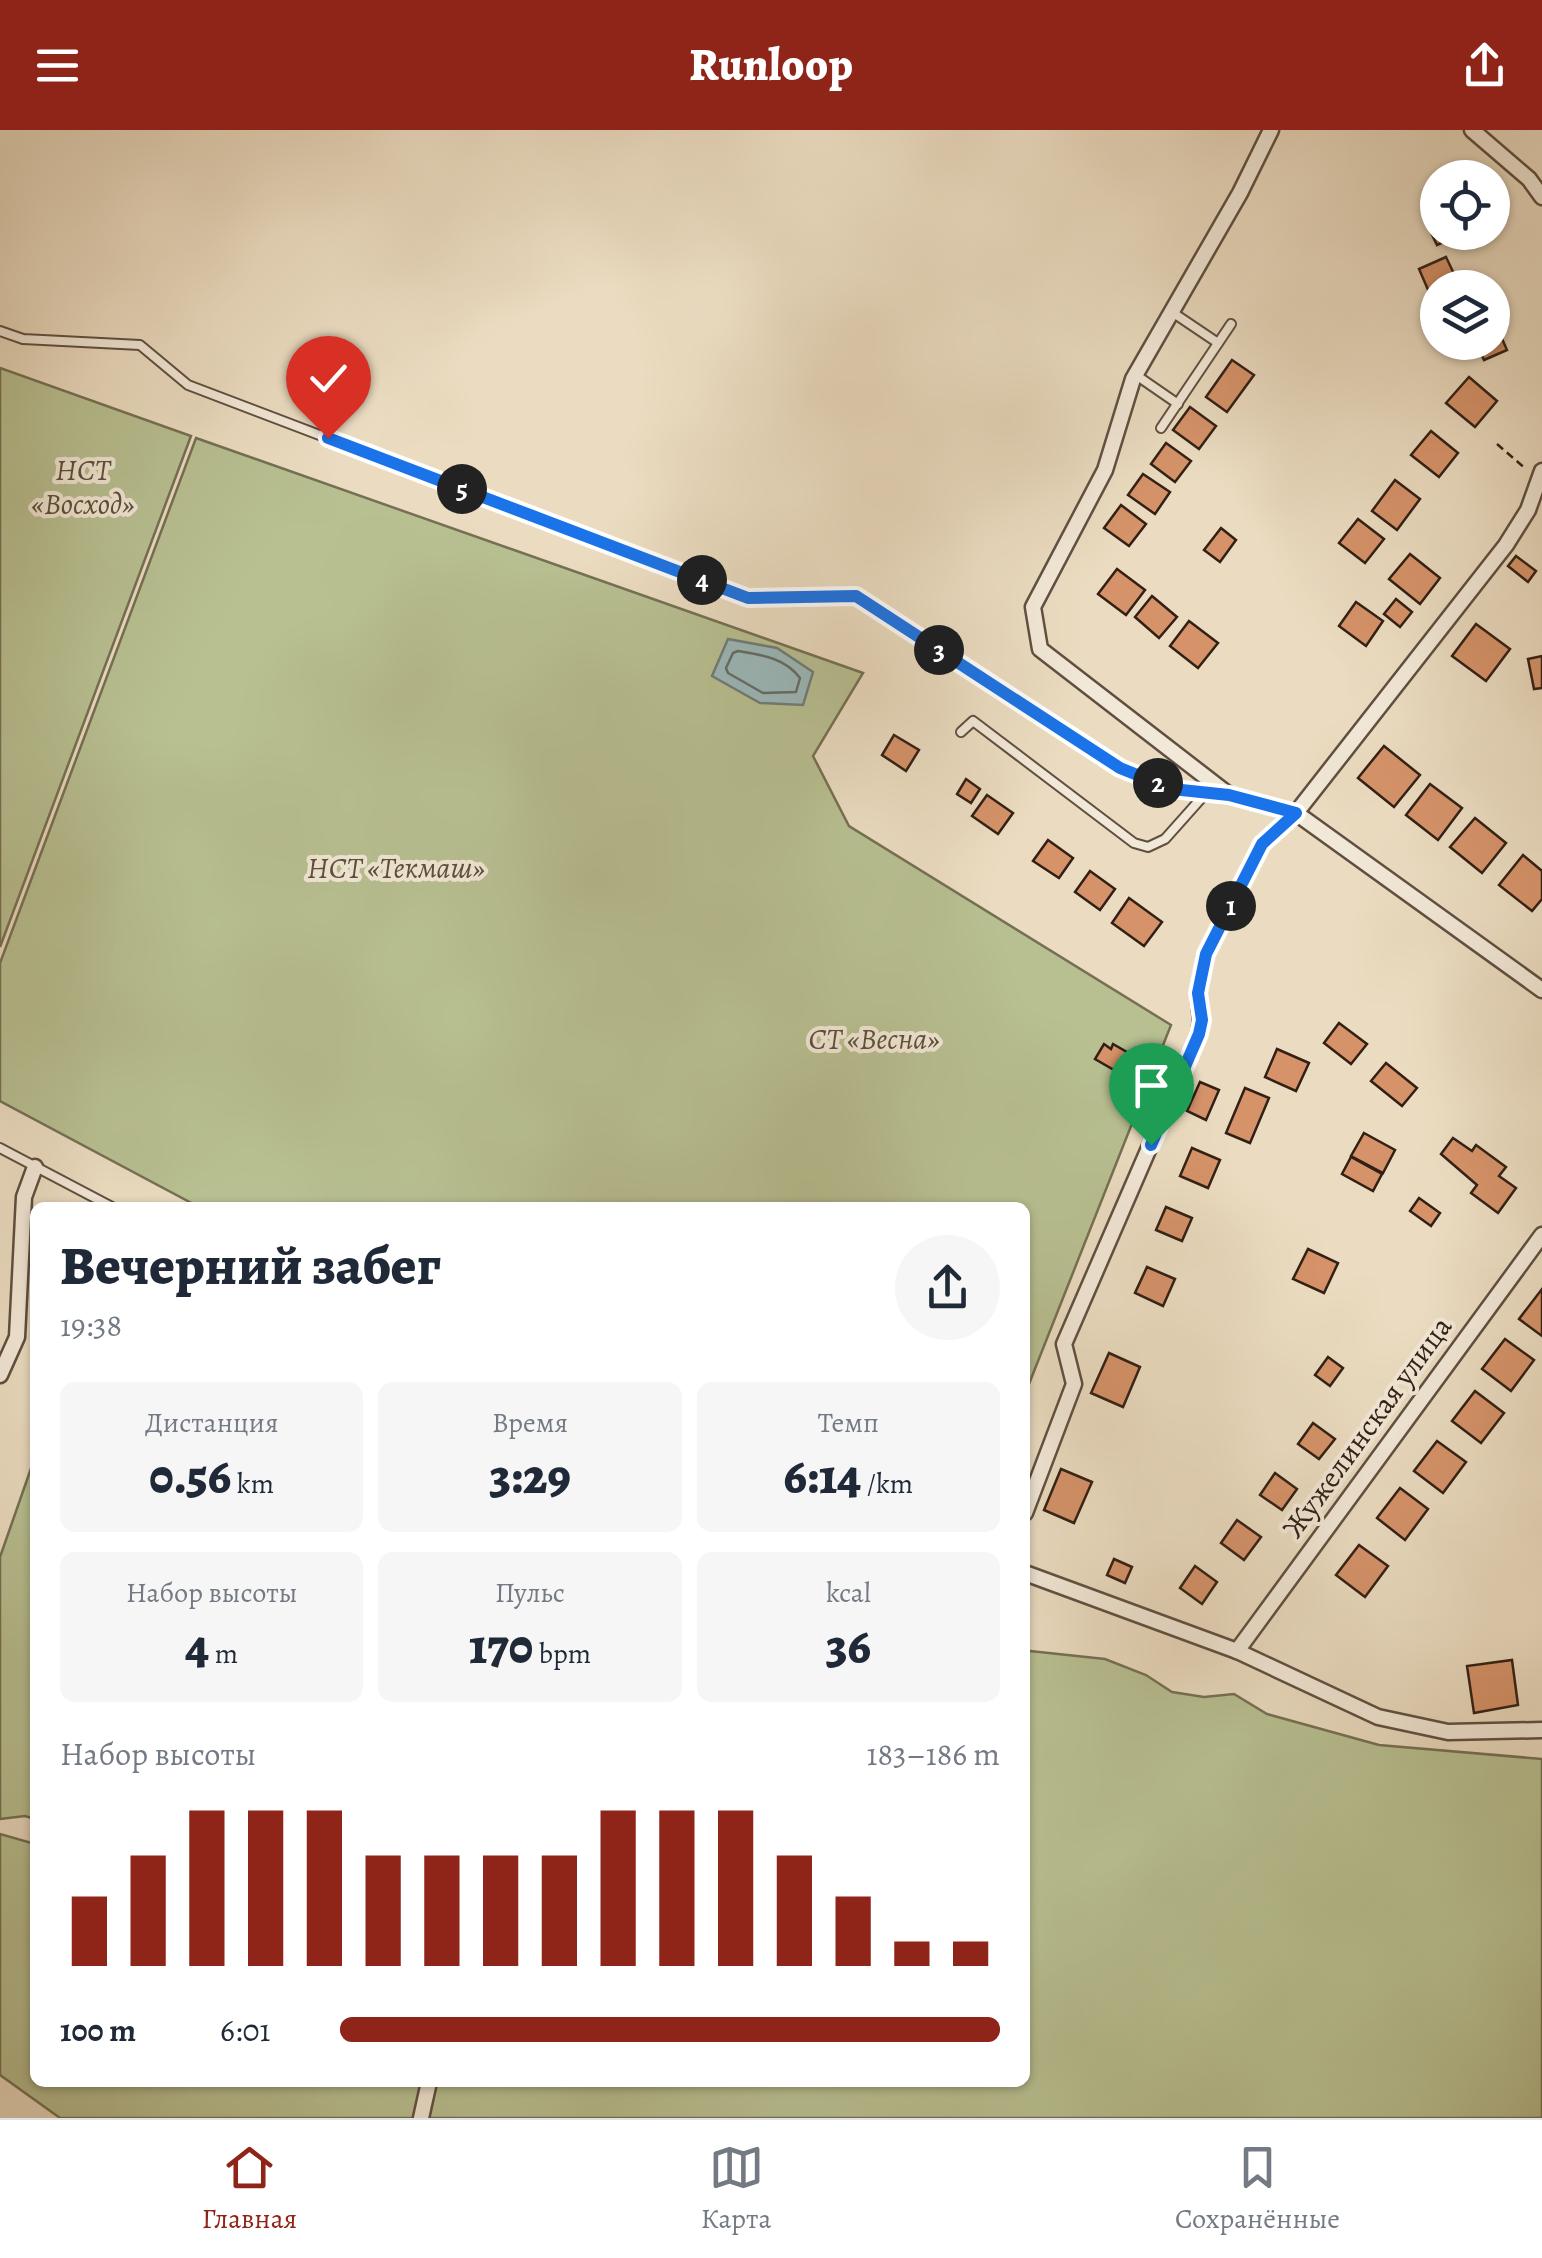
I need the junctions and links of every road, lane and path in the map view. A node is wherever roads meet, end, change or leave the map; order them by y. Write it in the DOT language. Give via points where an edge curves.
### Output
graph roads {
  1 [pos="1271,130"];
  2 [pos="1472,130"];
  3 [pos="1542,196"];
  4 [pos="1172,312"];
  5 [pos="1230,324"];
  6 [pos="0,331"];
  7 [pos="1218,342"];
  8 [pos="1136,374"];
  9 [pos="1178,404"];
  10 [pos="1161,428"];
  11 [pos="1497,444"];
  12 [pos="1540,475"];
  13 [pos="961,732"];
  14 [pos="1206,793"];
  15 [pos="1229,795"];
  16 [pos="1296,813"];
  17 [pos="1542,990"];
  18 [pos="0,1148"];
  19 [pos="35,1168"];
  20 [pos="102,1202"];
  21 [pos="1542,1235"];
  22 [pos="0,1375"];
  23 [pos="1030,1500"];
  24 [pos="1030,1575"];
  25 [pos="1237,1651"];
  26 [pos="1542,1730"];
  27 [pos="428,2087"];
  28 [pos="420,2118"];
  1 -- 4 [label="street"];
  2 -- 3 [label="street"];
  4 -- 7 [label="lane"];
  4 -- 8 [label="street"];
  5 -- 7 [label="lane"];
  6 -- 14 [label="lane" via="23,339 140,346 188,385 748,598 856,596 1120,768 1172,789"];
  7 -- 9 [label="lane"];
  8 -- 9 [label="lane"];
  8 -- 15 [label="street" via="1105,470 1033,607 1040,649"];
  9 -- 10 [label="lane"];
  11 -- 12 [label="path"];
  12 -- 16 [label="street" via="1506,545"];
  13 -- 14 [label="lane" via="973,721 1148,847 1164,839"];
  14 -- 15 [label="lane"];
  15 -- 16 [label="street"];
  16 -- 17 [label="street"];
  16 -- 23 [label="street" via="1262,844 1206,954 1199,1034 1064,1344 1074,1384"];
  18 -- 19 [label="lane"];
  19 -- 20 [label="lane"];
  19 -- 22 [label="street" via="24,1196 16,1336"];
  21 -- 25 [label="street, Жужелинская улица"];
  24 -- 25 [label="street"];
  25 -- 26 [label="street" via="1404,1724 1448,1732"];
  27 -- 28 [label="street"];
}
